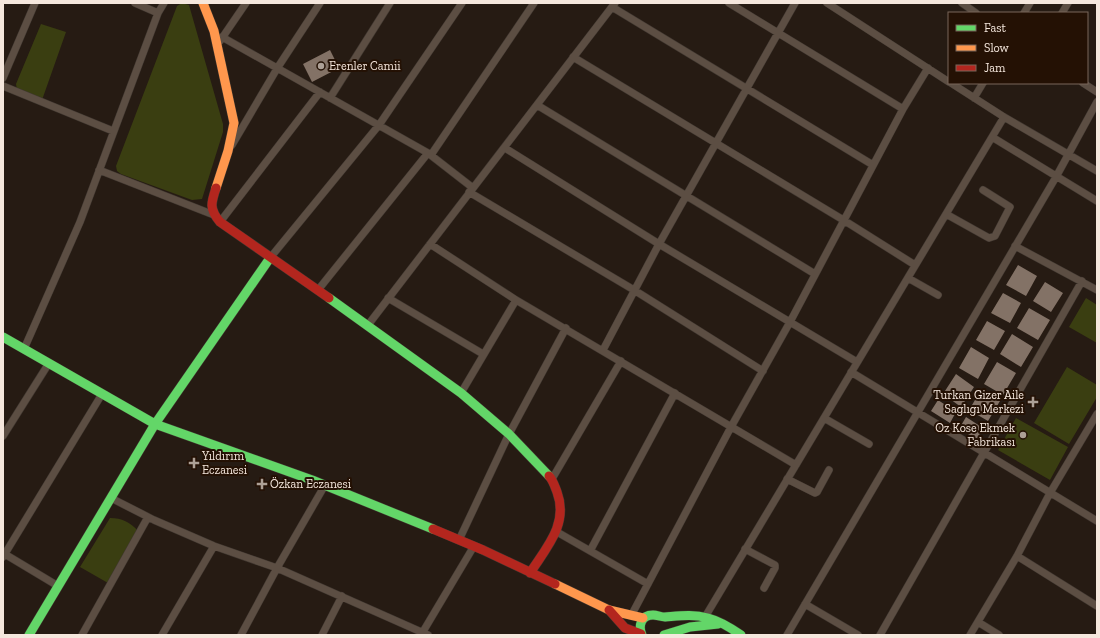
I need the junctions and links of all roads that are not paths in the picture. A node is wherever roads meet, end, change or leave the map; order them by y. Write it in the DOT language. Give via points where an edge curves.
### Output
graph roads {
  1 [pos="35,3"];
  2 [pos="135,3"];
  3 [pos="164,3"];
  4 [pos="203,3"];
  5 [pos="246,3"];
  6 [pos="320,3"];
  7 [pos="390,3"];
  8 [pos="462,3"];
  9 [pos="534,3"];
  10 [pos="729,3"];
  11 [pos="794,3"];
  12 [pos="827,3"];
  13 [pos="962,3"];
  14 [pos="1030,3"];
  15 [pos="1068,3"];
  16 [pos="613,5"];
  17 [pos="975,12"];
  18 [pos="1025,12"];
  19 [pos="1063,12"];
  20 [pos="158,13"];
  21 [pos="779,33"];
  22 [pos="222,37"];
  23 [pos="217,45"];
  24 [pos="573,57"];
  25 [pos="278,67"];
  26 [pos="928,68"];
  27 [pos="3,78"];
  28 [pos="948,81"];
  29 [pos="953,84"];
  30 [pos="981,84"];
  31 [pos="1085,84"];
  32 [pos="3,86"];
  33 [pos="747,88"];
  34 [pos="320,92"];
  35 [pos="1097,92"];
  36 [pos="330,98"];
  37 [pos="974,98"];
  38 [pos="1097,102"];
  39 [pos="537,105"];
  40 [pos="903,109"];
  41 [pos="1004,117"];
  42 [pos="379,125"];
  43 [pos="113,131"];
  44 [pos="992,137"];
  45 [pos="716,143"];
  46 [pos="505,148"];
  47 [pos="228,151"];
  48 [pos="429,154"];
  49 [pos="1068,154"];
  50 [pos="873,165"];
  51 [pos="99,170"];
  52 [pos="1097,171"];
  53 [pos="1056,177"];
  54 [pos="471,190"];
  55 [pos="983,190"];
  56 [pos="687,196"];
  57 [pos="1097,201"];
  58 [pos="946,214"];
  59 [pos="217,218"];
  60 [pos="845,221"];
  61 [pos="430,244"];
  62 [pos="659,244"];
  63 [pos="1015,246"];
  64 [pos="270,258"];
  65 [pos="915,265"];
  66 [pos="815,274"];
  67 [pos="908,278"];
  68 [pos="1082,281"];
  69 [pos="318,290"];
  70 [pos="634,290"];
  71 [pos="1097,290"];
  72 [pos="938,295"];
  73 [pos="388,298"];
  74 [pos="516,300"];
  75 [pos="790,322"];
  76 [pos="368,325"];
  77 [pos="566,328"];
  78 [pos="4,338"];
  79 [pos="24,349"];
  80 [pos="603,350"];
  81 [pos="483,354"];
  82 [pos="621,361"];
  83 [pos="857,362"];
  84 [pos="49,363"];
  85 [pos="763,371"];
  86 [pos="851,372"];
  87 [pos="461,393"];
  88 [pos="675,393"];
  89 [pos="102,394"];
  90 [pos="917,413"];
  91 [pos="1097,414"];
  92 [pos="824,418"];
  93 [pos="155,424"];
  94 [pos="731,427"];
  95 [pos="509,434"];
  96 [pos="3,436"];
  97 [pos="869,444"];
  98 [pos="984,453"];
  99 [pos="796,465"];
  100 [pos="829,470"];
  101 [pos="552,478"];
  102 [pos="787,479"];
  103 [pos="325,485"];
  104 [pos="1050,493"];
  105 [pos="111,498"];
  106 [pos="148,517"];
  107 [pos="1097,521"];
  108 [pos="557,532"];
  109 [pos="460,540"];
  110 [pos="214,546"];
  111 [pos="474,546"];
  112 [pos="745,549"];
  113 [pos="590,551"];
  114 [pos="4,555"];
  115 [pos="1017,556"];
  116 [pos="277,568"];
  117 [pos="530,573"];
  118 [pos="648,584"];
  119 [pos="58,586"];
  120 [pos="764,588"];
  121 [pos="342,596"];
  122 [pos="805,604"];
  123 [pos="1097,606"];
  124 [pos="609,610"];
  125 [pos="631,616"];
  126 [pos="659,617"];
  127 [pos="643,618"];
  128 [pos="705,620"];
  129 [pos="978,622"];
  130 [pos="626,631"];
  131 [pos="424,634"];
  132 [pos="641,634"];
  133 [pos="29,635"];
  134 [pos="82,635"];
  135 [pos="162,635"];
  136 [pos="241,635"];
  137 [pos="322,635"];
  138 [pos="663,635"];
  139 [pos="741,635"];
  140 [pos="787,635"];
  141 [pos="858,635"];
  142 [pos="880,635"];
  143 [pos="970,635"];
  144 [pos="999,635"];
  1 -- 27 [label="street"];
  2 -- 20 [label="street"];
  3 -- 20 [label="street"];
  4 -- 23 [label="main road"];
  5 -- 22 [label="street"];
  6 -- 25 [label="street"];
  7 -- 36 [label="street"];
  8 -- 42 [label="street"];
  9 -- 48 [label="street"];
  10 -- 21 [label="street"];
  11 -- 21 [label="street"];
  12 -- 26 [label="street"];
  13 -- 17 [label="street"];
  14 -- 18 [label="street"];
  15 -- 19 [label="street"];
  16 -- 24 [label="street"];
  16 -- 33 [label="street"];
  20 -- 43 [label="street"];
  21 -- 33 [label="street"];
  21 -- 40 [label="street"];
  22 -- 23 [label="street"];
  22 -- 25 [label="street"];
  23 -- 47 [label="main road" via="234,123"];
  24 -- 39 [label="street"];
  24 -- 45 [label="street"];
  25 -- 34 [label="street"];
  25 -- 47 [label="street"];
  26 -- 28 [label="street"];
  26 -- 40 [label="street"];
  29 -- 37 [label="street"];
  30 -- 37 [label="street"];
  31 -- 35 [label="street"];
  32 -- 43 [label="street"];
  33 -- 45 [label="street"];
  33 -- 50 [label="street"];
  34 -- 36 [label="street"];
  34 -- 59 [label="street"];
  36 -- 42 [label="street"];
  37 -- 41 [label="street"];
  38 -- 49 [label="street"];
  39 -- 46 [label="street"];
  39 -- 56 [label="street"];
  40 -- 50 [label="street"];
  41 -- 44 [label="street"];
  41 -- 49 [label="street"];
  42 -- 48 [label="street"];
  42 -- 64 [label="street"];
  43 -- 51 [label="street"];
  44 -- 53 [label="street"];
  44 -- 58 [label="street"];
  45 -- 56 [label="street"];
  45 -- 60 [label="street"];
  46 -- 54 [label="street"];
  46 -- 62 [label="street"];
  47 -- 59 [label="main road" via="211,204"];
  48 -- 54 [label="street"];
  48 -- 69 [label="street"];
  49 -- 52 [label="street"];
  49 -- 53 [label="street"];
  50 -- 60 [label="street"];
  51 -- 59 [label="street"];
  51 -- 79 [label="street" via="80,222"];
  53 -- 57 [label="street"];
  53 -- 63 [label="street"];
  54 -- 61 [label="street"];
  54 -- 70 [label="street"];
  55 -- 58 [label="street" via="1010,207 992,238"];
  56 -- 62 [label="street"];
  56 -- 66 [label="street"];
  58 -- 65 [label="street"];
  59 -- 64 [label="main road"];
  60 -- 65 [label="street"];
  60 -- 66 [label="street"];
  61 -- 73 [label="street"];
  61 -- 74 [label="street"];
  62 -- 70 [label="street"];
  62 -- 75 [label="street"];
  63 -- 68 [label="street"];
  63 -- 90 [label="street"];
  64 -- 69 [label="main road"];
  64 -- 93 [label="main road"];
  65 -- 67 [label="street"];
  66 -- 75 [label="street"];
  67 -- 72 [label="street"];
  67 -- 83 [label="street"];
  68 -- 71 [label="street"];
  68 -- 98 [label="street"];
  69 -- 76 [label="main road"];
  70 -- 80 [label="street"];
  70 -- 85 [label="street"];
  73 -- 76 [label="street"];
  73 -- 81 [label="street"];
  74 -- 77 [label="street"];
  74 -- 81 [label="street"];
  75 -- 83 [label="street"];
  75 -- 85 [label="street"];
  76 -- 87 [label="main road"];
  77 -- 80 [label="street"];
  77 -- 95 [label="street"];
  78 -- 79 [label="main road"];
  79 -- 84 [label="main road"];
  80 -- 82 [label="street"];
  81 -- 87 [label="street"];
  82 -- 88 [label="street"];
  82 -- 101 [label="street"];
  83 -- 86 [label="street"];
  84 -- 89 [label="main road"];
  84 -- 96 [label="street"];
  85 -- 94 [label="street"];
  86 -- 90 [label="street"];
  86 -- 92 [label="street"];
  87 -- 95 [label="main road"];
  88 -- 94 [label="street"];
  88 -- 113 [label="street"];
  89 -- 93 [label="main road"];
  89 -- 114 [label="street"];
  90 -- 98 [label="street"];
  90 -- 122 [label="street"];
  91 -- 104 [label="street"];
  92 -- 97 [label="street"];
  92 -- 99 [label="street"];
  93 -- 103 [label="main road"];
  93 -- 105 [label="main road"];
  94 -- 99 [label="street"];
  94 -- 118 [label="street"];
  95 -- 101 [label="main road"];
  95 -- 109 [label="street"];
  98 -- 104 [label="street"];
  98 -- 142 [label="street"];
  99 -- 102 [label="street"];
  100 -- 102 [label="street" via="815,493"];
  101 -- 108 [label="main road" via="560,500 561,511"];
  102 -- 112 [label="street"];
  103 -- 109 [label="main road"];
  103 -- 116 [label="street"];
  104 -- 107 [label="street"];
  104 -- 115 [label="street"];
  105 -- 106 [label="street"];
  105 -- 119 [label="main road"];
  106 -- 110 [label="street"];
  106 -- 134 [label="street"];
  108 -- 113 [label="street"];
  108 -- 117 [label="main road"];
  109 -- 111 [label="main road"];
  110 -- 116 [label="street"];
  110 -- 135 [label="street"];
  111 -- 117 [label="main road"];
  111 -- 131 [label="street"];
  112 -- 120 [label="street" via="775,565"];
  112 -- 128 [label="street"];
  113 -- 118 [label="street"];
  114 -- 119 [label="street"];
  115 -- 123 [label="street"];
  115 -- 129 [label="street"];
  116 -- 121 [label="street"];
  116 -- 136 [label="street"];
  117 -- 124 [label="main road"];
  118 -- 125 [label="street"];
  119 -- 133 [label="main road"];
  121 -- 131 [label="street"];
  121 -- 137 [label="street"];
  122 -- 140 [label="street"];
  122 -- 141 [label="street"];
  124 -- 125 [label="main road"];
  124 -- 130 [label="main road"];
  125 -- 127 [label="main road"];
  126 -- 127 [label="main road" via="651,615"];
  126 -- 128 [label="main road" via="681,615"];
  126 -- 138 [label="main road" via="664,624"];
  127 -- 132 [label="main road" via="639,626"];
  128 -- 138 [label="main road"];
  128 -- 139 [label="main road" via="724,624"];
  129 -- 143 [label="street"];
  129 -- 144 [label="street"];
  130 -- 132 [label="main road"];
}
